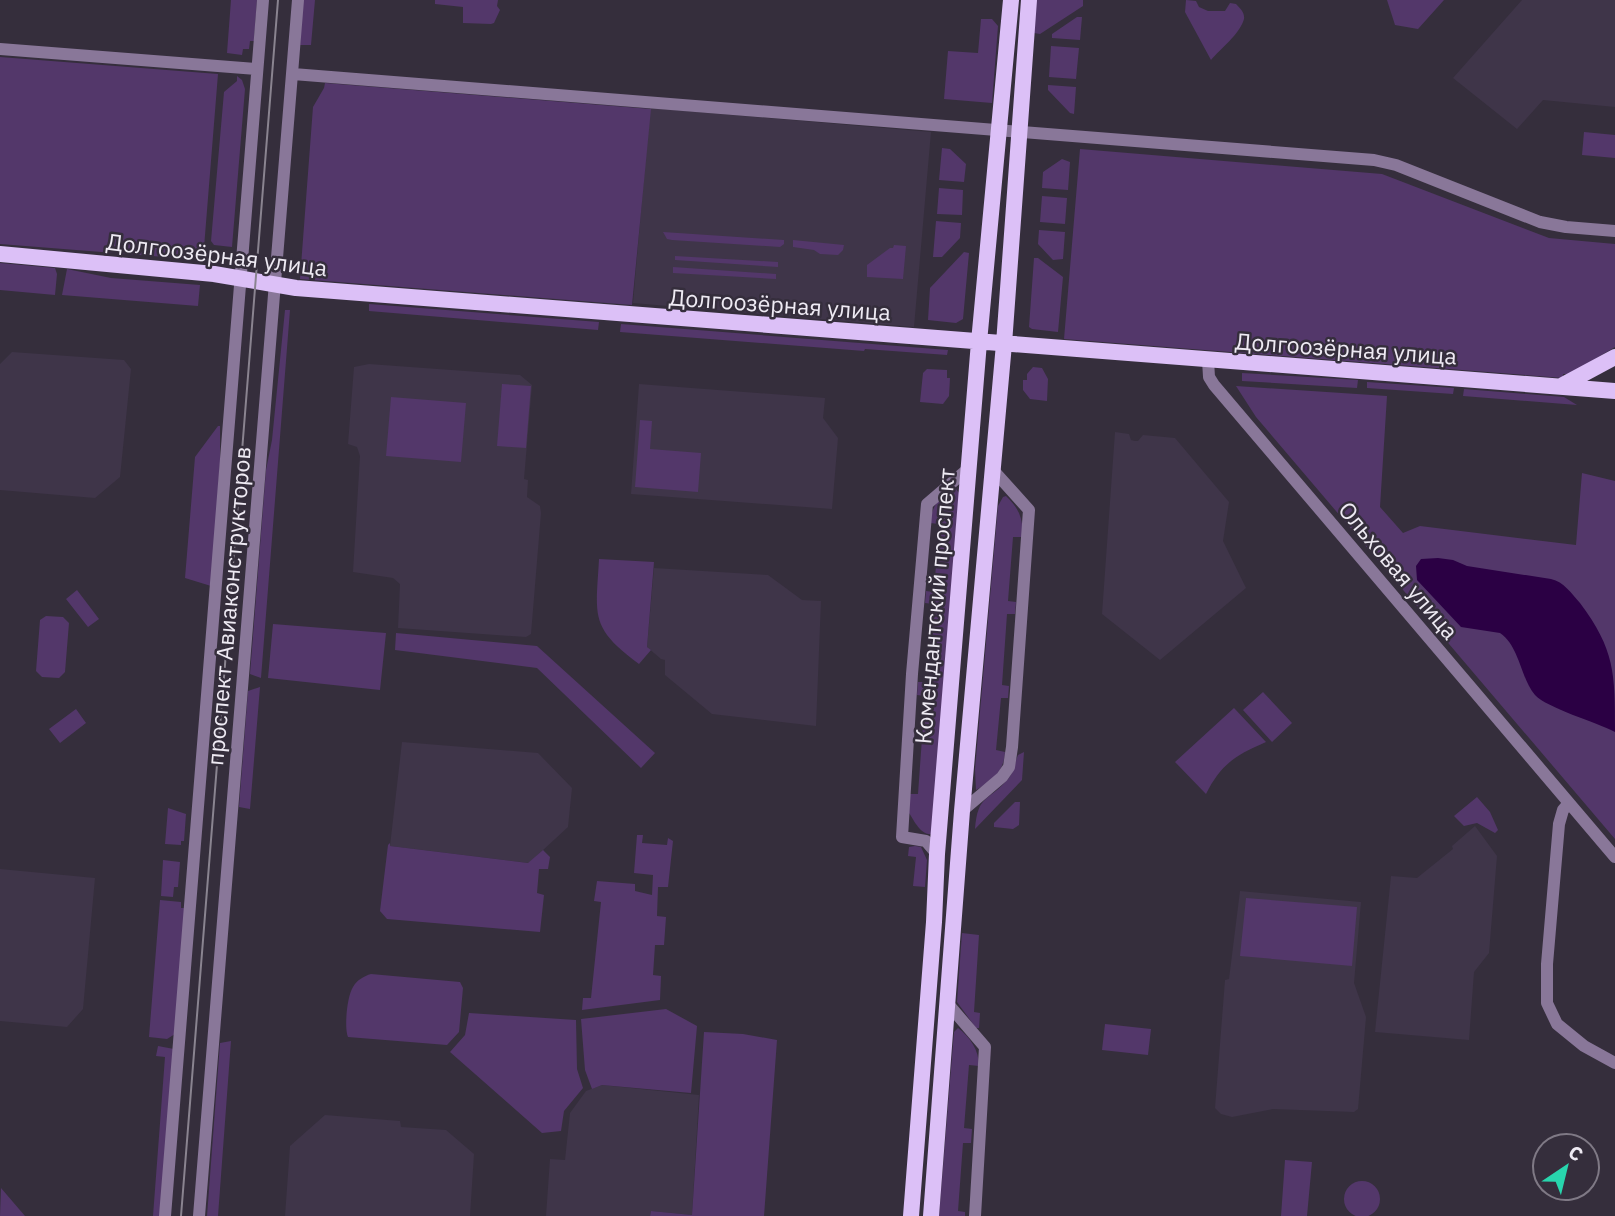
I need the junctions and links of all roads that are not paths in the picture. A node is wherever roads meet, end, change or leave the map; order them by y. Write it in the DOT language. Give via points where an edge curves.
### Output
graph roads {
  1 [pos="263,0"];
  2 [pos="298,0"];
  3 [pos="1011,0"];
  4 [pos="1029,0"];
  5 [pos="0,49"];
  6 [pos="257,69"];
  7 [pos="293,74"];
  8 [pos="999,129"];
  9 [pos="1019,131"];
  10 [pos="1615,231"];
  11 [pos="0,254"];
  12 [pos="240,278"];
  13 [pos="276,285"];
  14 [pos="979,342"];
  15 [pos="1004,344"];
  16 [pos="1615,357"];
  17 [pos="1208,360"];
  18 [pos="1559,387"];
  19 [pos="1615,391"];
  20 [pos="969,468"];
  21 [pos="993,470"];
  22 [pos="1569,803"];
  23 [pos="961,811"];
  24 [pos="937,853"];
  25 [pos="1615,857"];
  26 [pos="947,1004"];
  27 [pos="1615,1063"];
  28 [pos="165,1216"];
  29 [pos="200,1216"];
  30 [pos="911,1216"];
  31 [pos="931,1216"];
  32 [pos="975,1216"];
  1 -- 6 [label="street, проспект Авиаконструкторов"];
  2 -- 7 [label="street, проспект Авиаконструкторов"];
  3 -- 8 [label="main road, Комендантский проспект"];
  4 -- 9 [label="main road, Комендантский проспект"];
  5 -- 6 [label="street"];
  6 -- 12 [label="street, проспект Авиаконструкторов"];
  7 -- 8 [label="street"];
  7 -- 13 [label="street, проспект Авиаконструкторов"];
  8 -- 9 [label="street"];
  8 -- 14 [label="main road, Комендантский проспект"];
  9 -- 10 [label="street" via="1374,160 1540,222"];
  9 -- 15 [label="main road, Комендантский проспект"];
  11 -- 12 [label="main road, Долгоозёрная улица"];
  12 -- 13 [label="main road, Долгоозёрная улица"];
  12 -- 28 [label="street, проспект Авиаконструкторов"];
  13 -- 14 [label="main road, Долгоозёрная улица"];
  13 -- 29 [label="street, проспект Авиаконструкторов"];
  14 -- 15 [label="main road, Долгоозёрная улица"];
  14 -- 20 [label="main road, Комендантский проспект"];
  15 -- 17 [label="main road, Долгоозёрная улица"];
  15 -- 21 [label="main road, Комендантский проспект"];
  16 -- 18 [label="main road"];
  17 -- 18 [label="main road, Долгоозёрная улица"];
  17 -- 22 [label="street, Ольховая улица" via="1214,385"];
  18 -- 19 [label="main road, Долгоозёрная улица"];
  20 -- 24 [label="main road, Комендантский проспект"];
  20 -- 24 [label="street" via="927,504 912,674 902,837 926,841"];
  21 -- 23 [label="main road, Комендантский проспект"];
  21 -- 23 [label="street" via="1029,510 1013,747 1006,773"];
  22 -- 25 [label="street, Ольховая улица"];
  22 -- 27 [label="street" via="1559,824 1547,1003 1557,1024"];
  23 -- 26 [label="main road, Комендантский проспект"];
  24 -- 30 [label="main road, Комендантский проспект"];
  26 -- 31 [label="main road, Комендантский проспект"];
  26 -- 32 [label="street" via="985,1047"];
}
